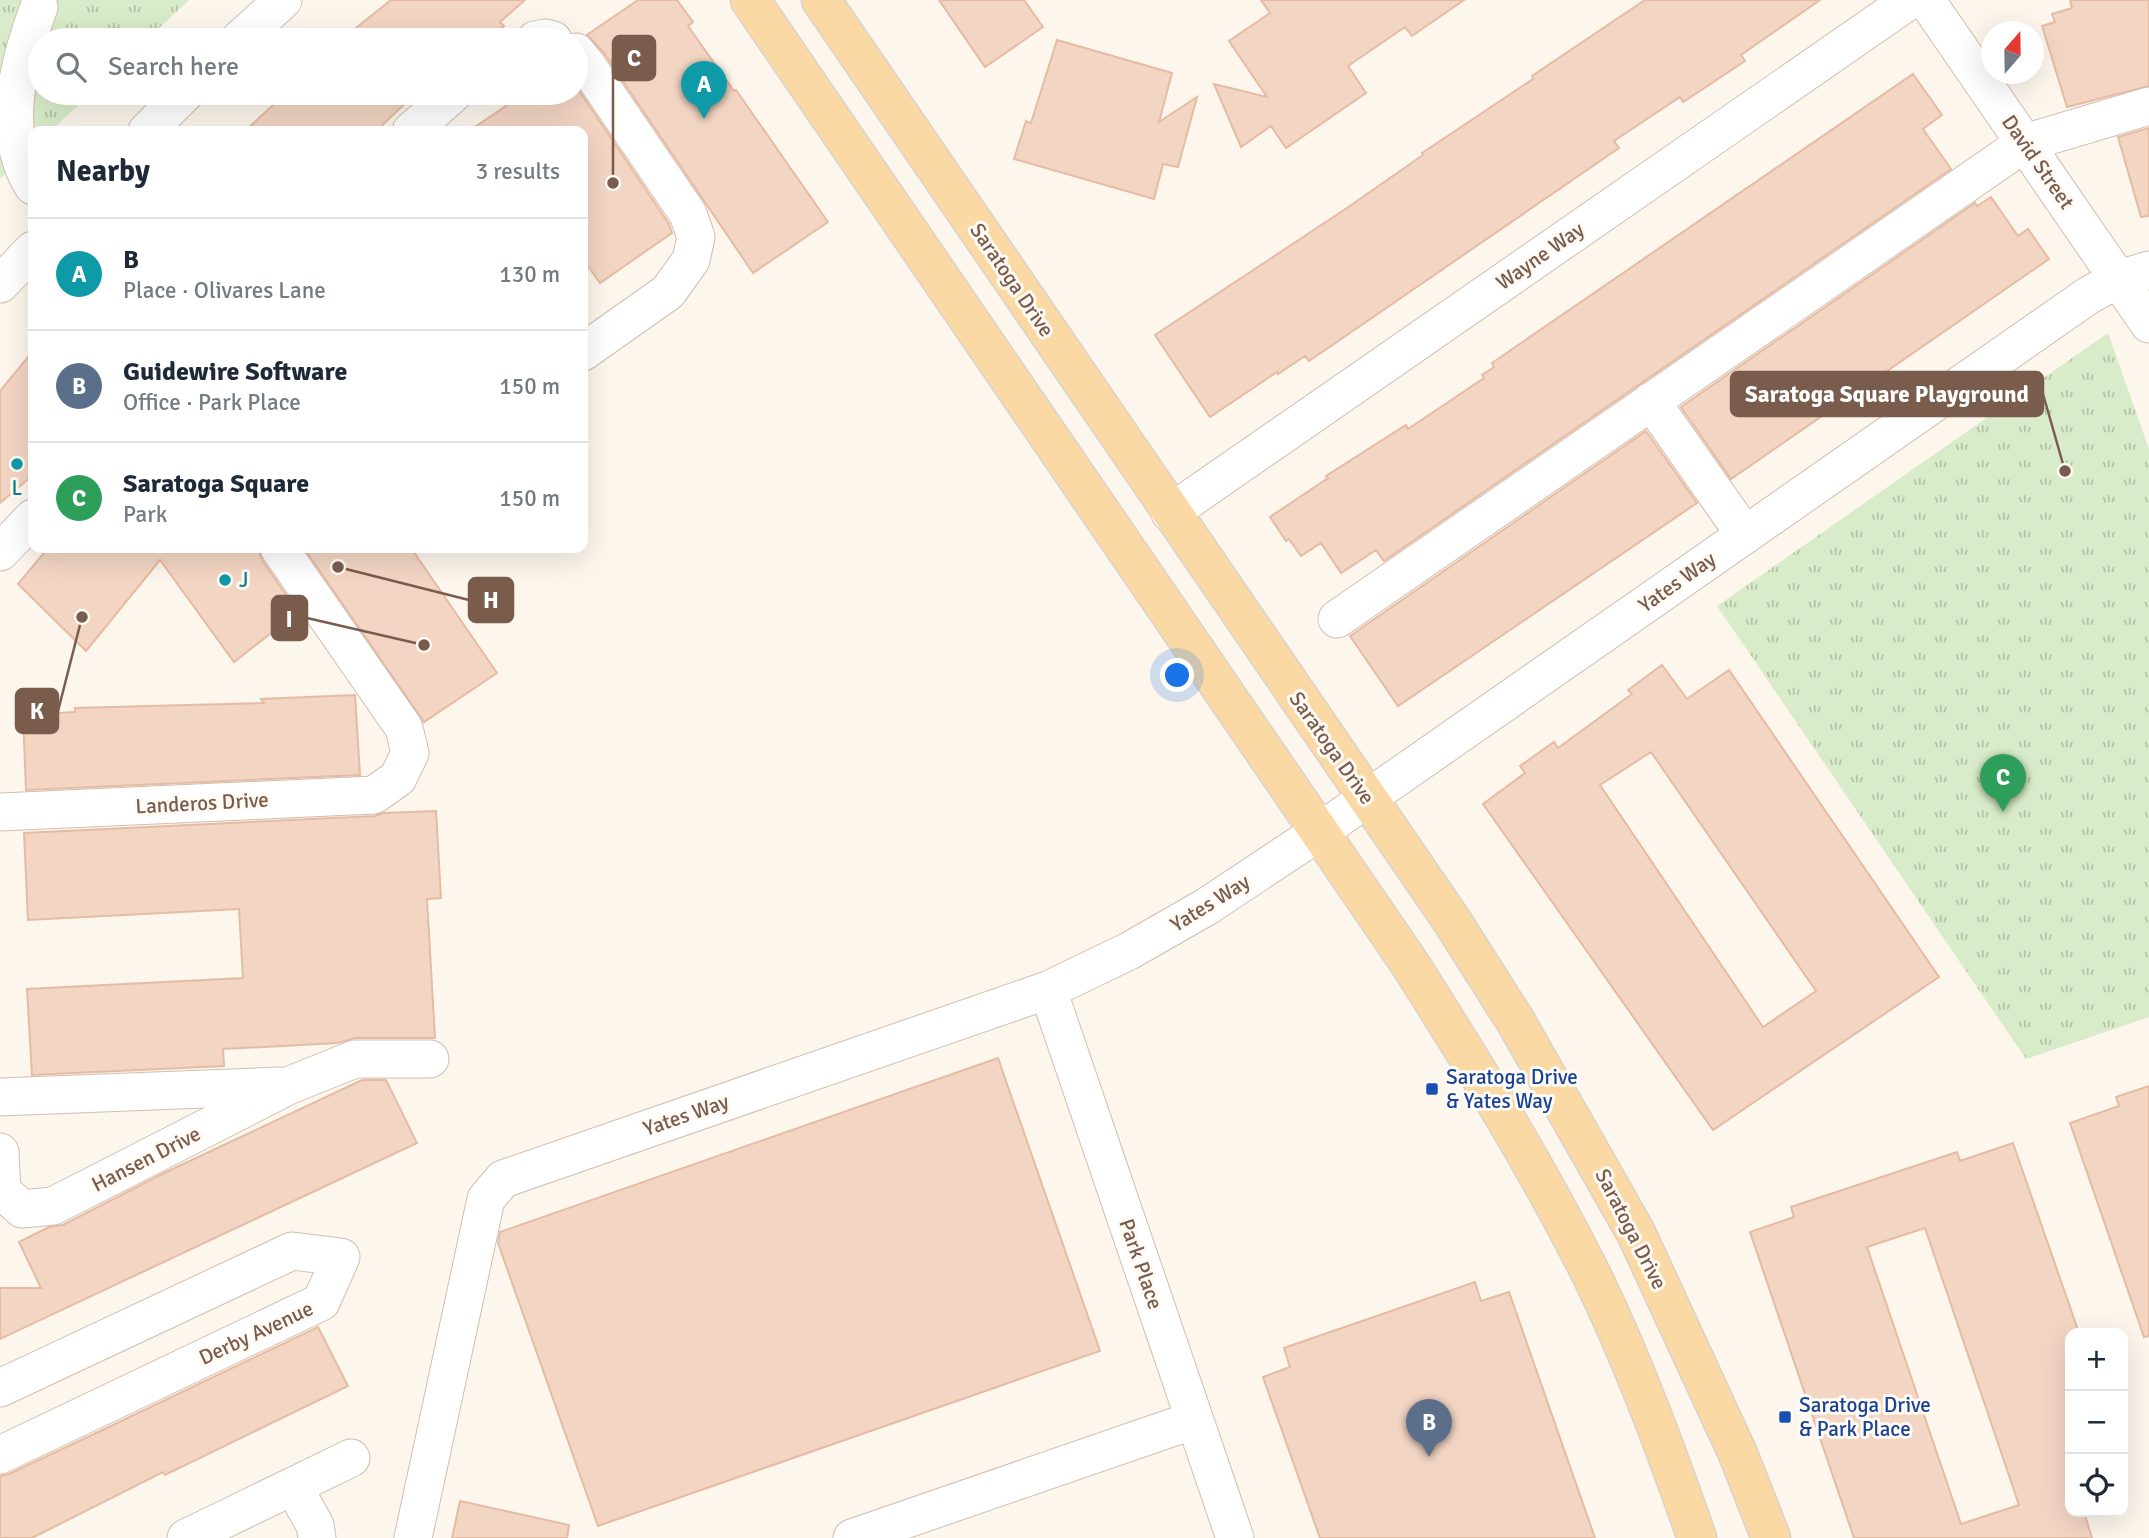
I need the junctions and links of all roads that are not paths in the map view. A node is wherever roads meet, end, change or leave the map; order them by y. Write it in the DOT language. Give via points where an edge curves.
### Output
graph roads {
  1 [pos="283,0"];
  2 [pos="750,0"];
  3 [pos="821,0"];
  4 [pos="1910,0"];
  5 [pos="1927,0"];
  6 [pos="33,22"];
  7 [pos="31,28"];
  8 [pos="252,28"];
  9 [pos="28,36"];
  10 [pos="588,67"];
  11 [pos="173,105"];
  12 [pos="440,105"];
  13 [pos="2149,106"];
  14 [pos="153,126"];
  15 [pos="417,126"];
  16 [pos="2025,142"];
  17 [pos="28,181"];
  18 [pos="28,255"];
  19 [pos="2134,275"];
  20 [pos="0,284"];
  21 [pos="2149,324"];
  22 [pos="594,344"];
  23 [pos="1651,401"];
  24 [pos="1170,513"];
  25 [pos="28,523"];
  26 [pos="1745,535"];
  27 [pos="0,552"];
  28 [pos="282,553"];
  29 [pos="1337,619"];
  30 [pos="1367,799"];
  31 [pos="0,812"];
  32 [pos="1319,832"];
  33 [pos="1048,990"];
  34 [pos="430,1059"];
  35 [pos="290,1085"];
  36 [pos="0,1097"];
  37 [pos="0,1152"];
  38 [pos="0,1388"];
  39 [pos="1194,1420"];
  40 [pos="0,1455"];
  41 [pos="351,1458"];
  42 [pos="293,1486"];
  43 [pos="186,1538"];
  44 [pos="317,1538"];
  45 [pos="413,1538"];
  46 [pos="852,1538"];
  47 [pos="1235,1538"];
  48 [pos="1697,1538"];
  49 [pos="1771,1538"];
  1 -- 8 [label="street"];
  2 -- 32 [label="main road"];
  3 -- 24 [label="main road, Saratoga Drive"];
  4 -- 24 [label="street, Wayne Way"];
  5 -- 16 [label="street, David Street"];
  6 -- 7 [label="street"];
  9 -- 17 [label="street" via="8,93 3,124 10,150"];
  10 -- 22 [label="street" via="688,214 696,237 691,260 668,292"];
  11 -- 14 [label="street"];
  12 -- 15 [label="street"];
  13 -- 16 [label="street"];
  16 -- 19 [label="street, David Street"];
  16 -- 23 [label="street"];
  18 -- 20 [label="street"];
  19 -- 21 [label="street, David Street"];
  19 -- 26 [label="street, Yates Way" via="2089,295"];
  23 -- 26 [label="street"];
  23 -- 29 [label="street"];
  24 -- 30 [label="main road, Saratoga Drive"];
  25 -- 27 [label="street"];
  26 -- 30 [label="street, Yates Way"];
  28 -- 31 [label="street, Landeros Drive" via="404,728 410,752 398,778 374,795"];
  30 -- 32 [label="street, Yates Way"];
  30 -- 49 [label="main road, Saratoga Drive" via="1516,1022 1636,1233 1738,1454"];
  32 -- 33 [label="street, Yates Way" via="1206,907"];
  32 -- 48 [label="main road" via="1475,1067 1592,1277 1640,1386"];
  33 -- 39 [label="street, Park Place"];
  33 -- 45 [label="street, Yates Way" via="503,1179 486,1199"];
  34 -- 35 [label="street, Hansen Drive" via="355,1059"];
  35 -- 36 [label="street, Hansen Drive"];
  35 -- 37 [label="street, Hansen Drive" via="53,1206 22,1209 2,1191"];
  38 -- 40 [label="street, Derby Avenue" via="292,1251 341,1258 321,1302"];
  39 -- 46 [label="street"];
  39 -- 47 [label="street, Park Place"];
  41 -- 42 [label="street"];
  42 -- 43 [label="street"];
  42 -- 44 [label="street" via="315,1525"];
}
